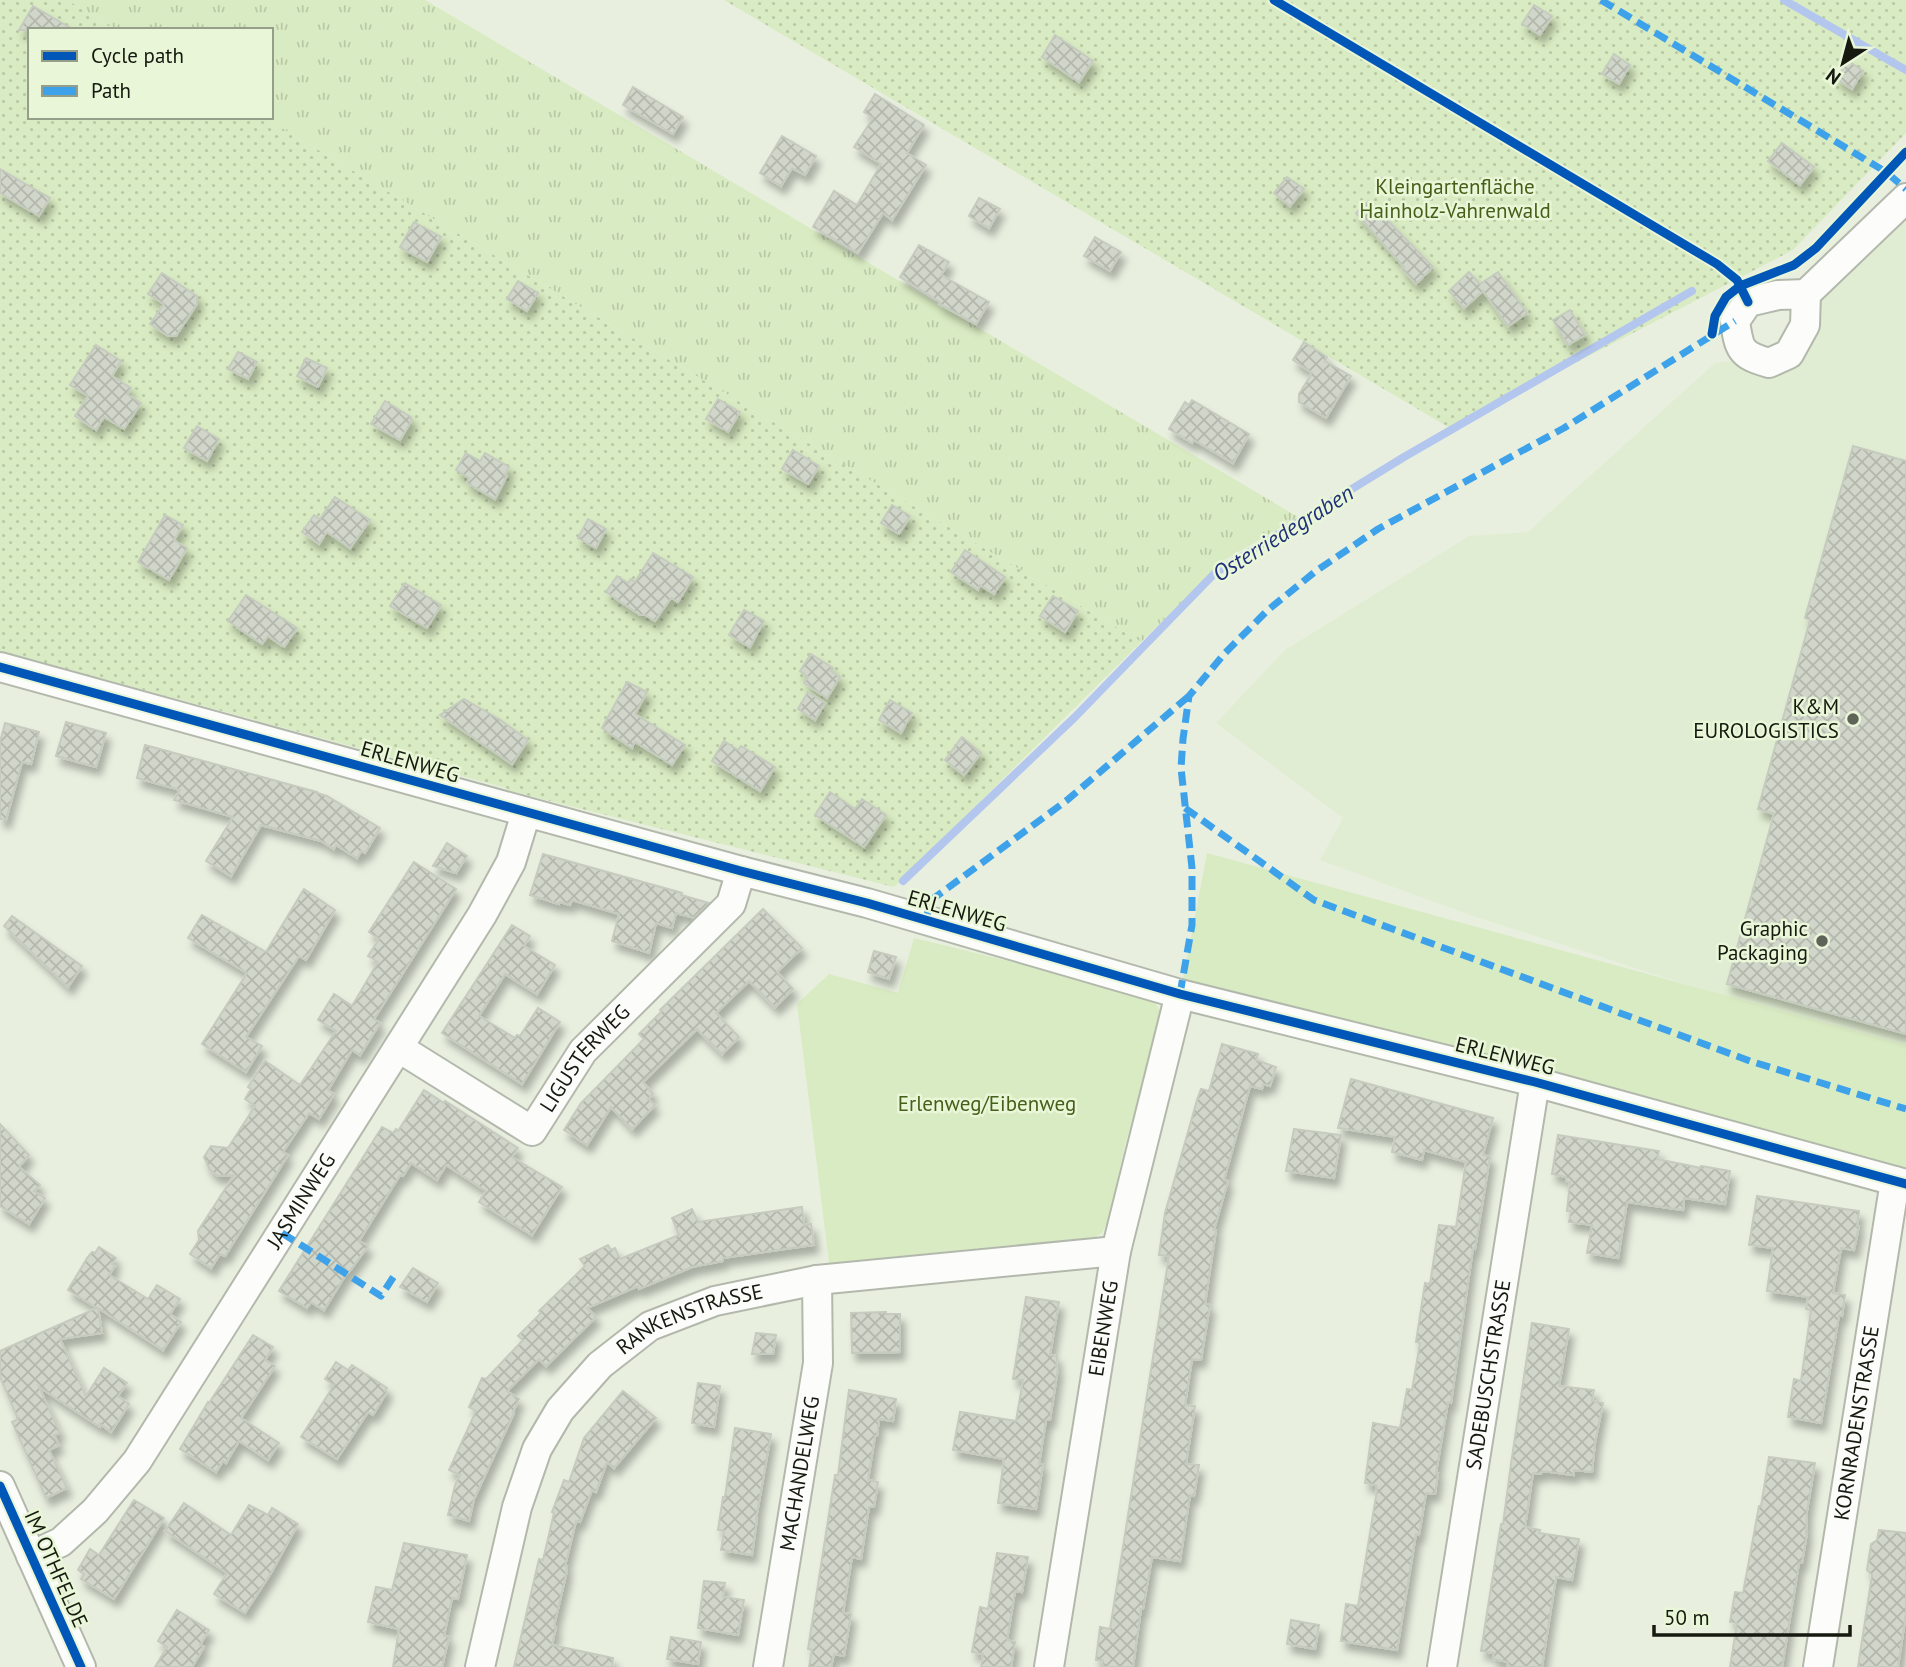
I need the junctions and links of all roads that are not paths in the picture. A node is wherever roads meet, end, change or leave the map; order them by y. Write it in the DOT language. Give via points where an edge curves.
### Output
graph roads {
  1 [pos="1906,198"];
  2 [pos="1805,294"];
  3 [pos="0,667"];
  4 [pos="526,813"];
  5 [pos="741,871"];
  6 [pos="1180,994"];
  7 [pos="399,1048"];
  8 [pos="1535,1082"];
  9 [pos="1900,1182"];
  10 [pos="1115,1251"];
  11 [pos="817,1280"];
  12 [pos="0,1486"];
  13 [pos="32,1556"];
  14 [pos="81,1667"];
  15 [pos="480,1667"];
  16 [pos="768,1667"];
  17 [pos="1049,1667"];
  18 [pos="1442,1667"];
  19 [pos="1818,1667"];
  1 -- 2 [label="street"];
  3 -- 4 [label="street, ERLENWEG"];
  4 -- 5 [label="street, ERLENWEG"];
  4 -- 7 [label="street, JASMINWEG" via="511,862"];
  5 -- 6 [label="street, ERLENWEG"];
  5 -- 7 [label="street, LIGUSTERWEG" via="731,904 583,1051 532,1131"];
  6 -- 8 [label="street, ERLENWEG"];
  6 -- 10 [label="street, EIBENWEG"];
  7 -- 13 [label="street, JASMINWEG" via="137,1461 95,1511 61,1542"];
  8 -- 9 [label="street, ERLENWEG"];
  8 -- 18 [label="street, SADEBUSCHSTRASSE"];
  9 -- 19 [label="street, KORNRADENSTRASSE"];
  10 -- 11 [label="street, RANKENSTRASSE"];
  10 -- 17 [label="street, EIBENWEG"];
  11 -- 15 [label="street, RANKENSTRASSE" via="715,1301 650,1326 600,1364 560,1409 537,1449 517,1507"];
  11 -- 16 [label="street, MACHANDELWEG" via="818,1363"];
  12 -- 13 [label="street, IM OTHFELDE"];
  13 -- 14 [label="street, IM OTHFELDE"];
}
